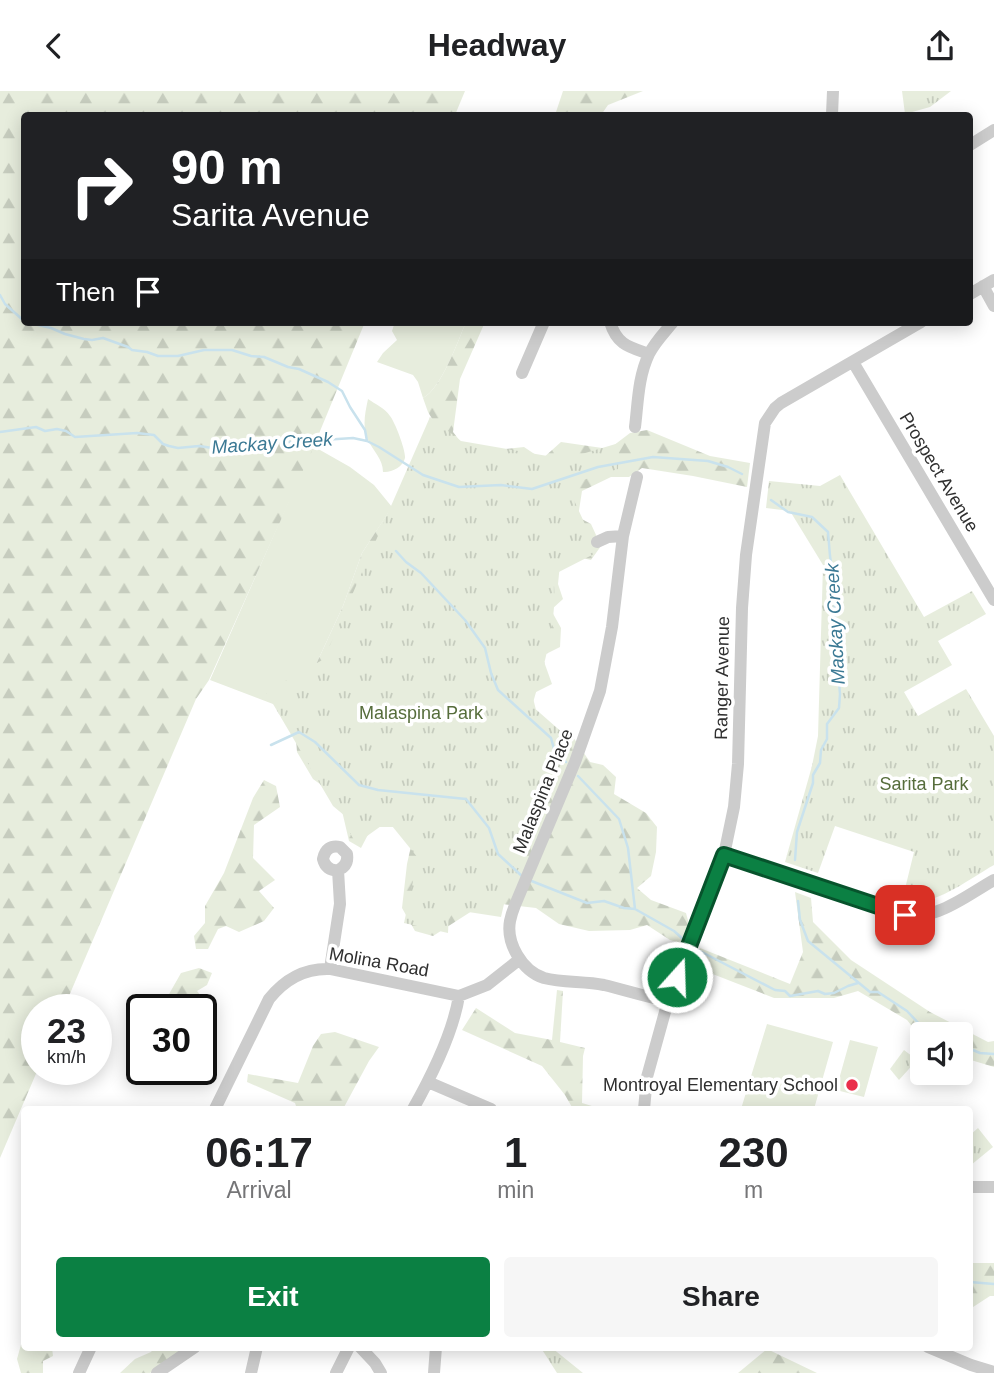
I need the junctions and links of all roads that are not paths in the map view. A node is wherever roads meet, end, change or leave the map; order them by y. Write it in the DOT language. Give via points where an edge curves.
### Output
graph roads {
  1 [pos="833,91"];
  2 [pos="832,112"];
  3 [pos="994,130"];
  4 [pos="973,143"];
  5 [pos="988,283"];
  6 [pos="973,292"];
  7 [pos="994,306"];
  8 [pos="542,326"];
  9 [pos="611,326"];
  10 [pos="670,326"];
  11 [pos="914,326"];
  12 [pos="649,354"];
  13 [pos="853,362"];
  14 [pos="522,373"];
  15 [pos="635,427"];
  16 [pos="637,477"];
  17 [pos="623,536"];
  18 [pos="597,542"];
  19 [pos="994,600"];
  20 [pos="724,855"];
  21 [pos="338,870"];
  22 [pos="994,880"];
  23 [pos="520,959"];
  24 [pos="330,969"];
  25 [pos="458,996"];
  26 [pos="668,1001"];
  27 [pos="428,1083"];
  28 [pos="216,1106"];
  29 [pos="415,1106"];
  30 [pos="484,1106"];
  31 [pos="644,1106"];
  32 [pos="973,1187"];
  33 [pos="994,1187"];
  34 [pos="89,1351"];
  35 [pos="189,1351"];
  36 [pos="256,1351"];
  37 [pos="347,1351"];
  38 [pos="364,1351"];
  39 [pos="436,1351"];
  40 [pos="938,1351"];
  41 [pos="994,1372"];
  42 [pos="79,1373"];
  43 [pos="157,1373"];
  44 [pos="251,1373"];
  45 [pos="336,1373"];
  46 [pos="381,1373"];
  47 [pos="434,1373"];
  1 -- 2 [label="street"];
  3 -- 4 [label="street"];
  5 -- 6 [label="street"];
  5 -- 7 [label="street"];
  8 -- 14 [label="street"];
  9 -- 12 [label="street" via="627,346"];
  10 -- 12 [label="street"];
  11 -- 13 [label="street, Ranger Avenue"];
  12 -- 15 [label="street"];
  13 -- 19 [label="street, Prospect Avenue"];
  13 -- 20 [label="street, Ranger Avenue" via="781,403 765,423 746,555 738,764"];
  16 -- 17 [label="street, Malaspina Place"];
  17 -- 18 [label="street"];
  17 -- 23 [label="street, Malaspina Place" via="600,691 509,922"];
  20 -- 22 [label="street" via="914,916 943,909"];
  20 -- 26 [label="street, Ranger Avenue"];
  21 -- 24 [label="street" via="340,904"];
  23 -- 25 [label="street" via="487,985"];
  23 -- 26 [label="street" via="545,978 604,985"];
  24 -- 25 [label="street, Molina Road"];
  24 -- 28 [label="street, Molina Road" via="307,971 277,989"];
  25 -- 27 [label="street" via="455,1016"];
  26 -- 31 [label="street, Ranger Avenue" via="647,1077"];
  27 -- 29 [label="street"];
  27 -- 30 [label="street"];
  32 -- 33 [label="street"];
  34 -- 42 [label="street"];
  35 -- 43 [label="street"];
  36 -- 44 [label="street"];
  37 -- 45 [label="street"];
  38 -- 46 [label="street"];
  39 -- 47 [label="street"];
  40 -- 41 [label="street"];
}
